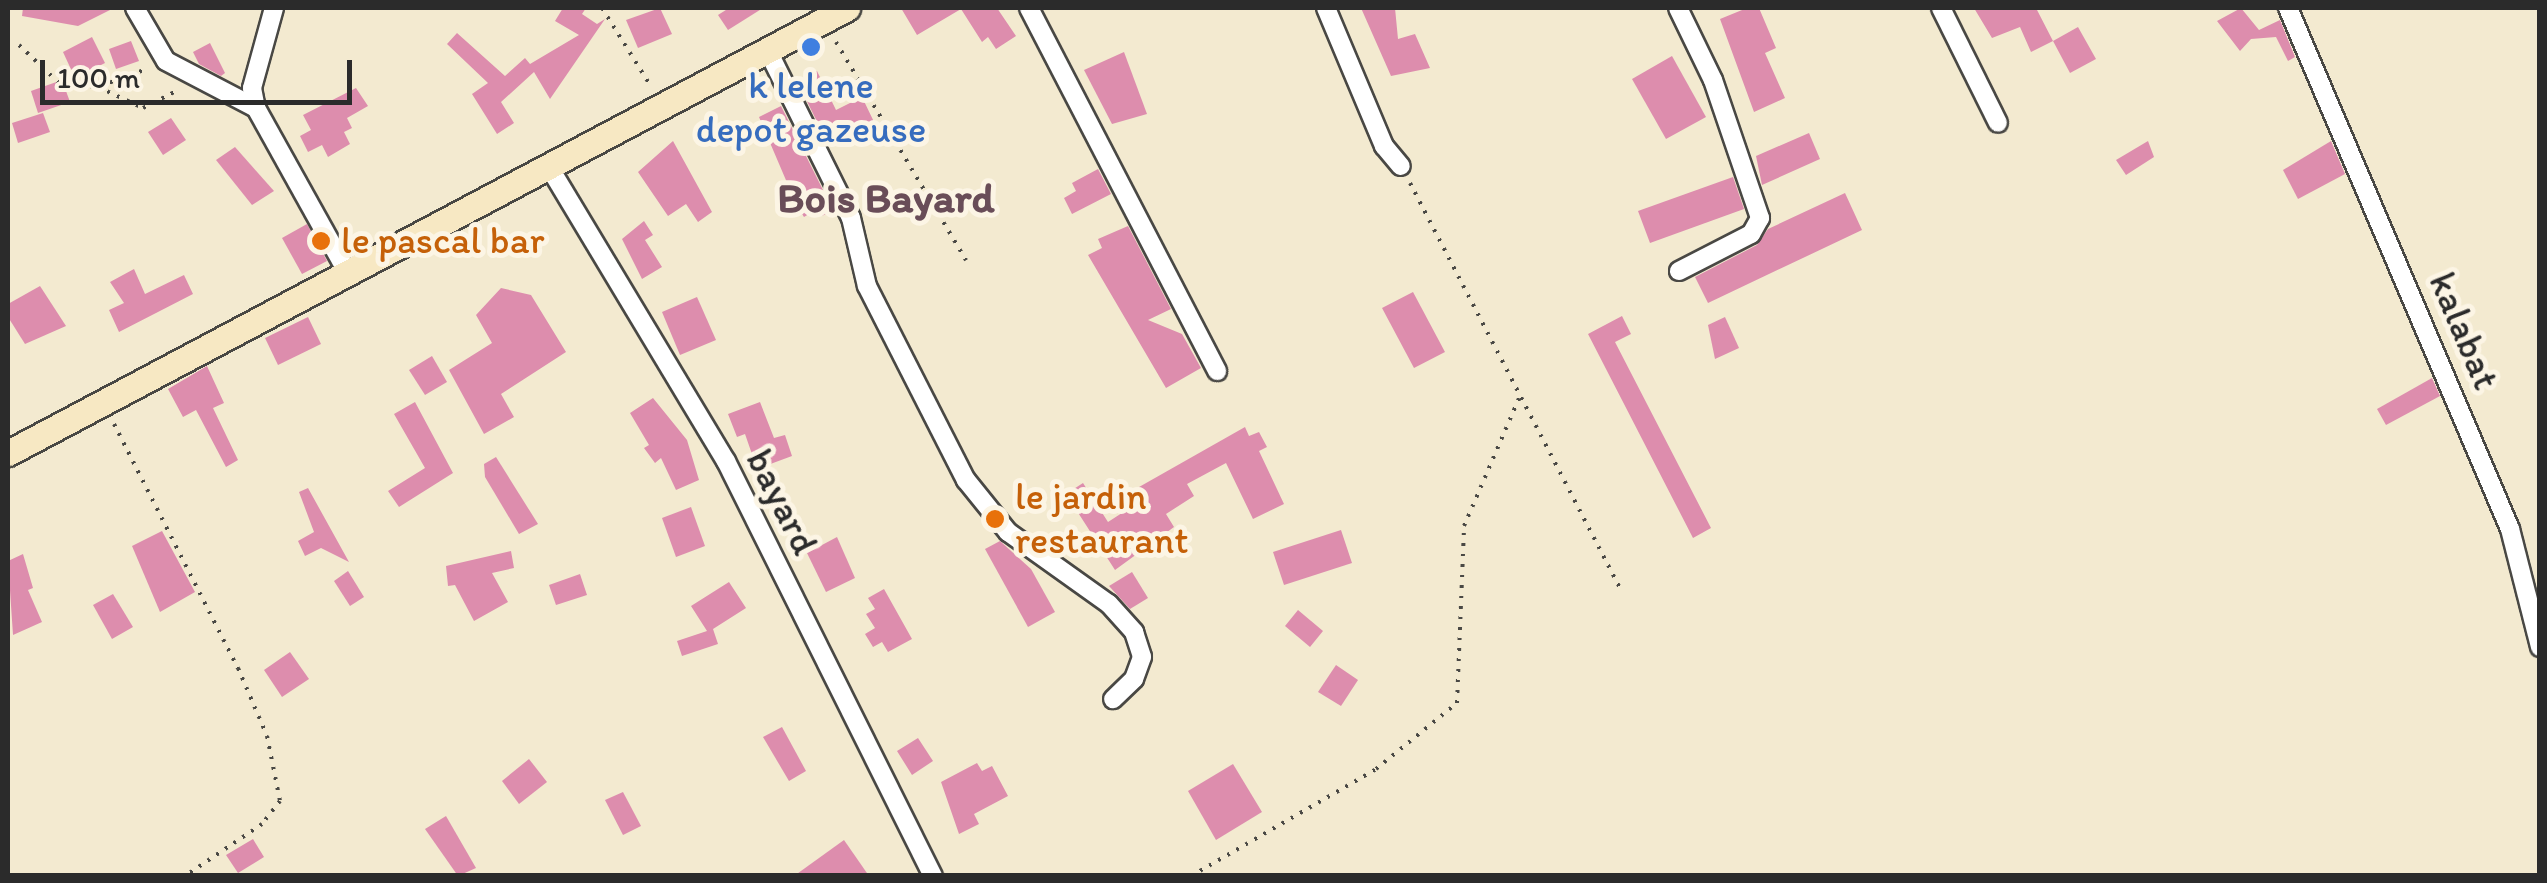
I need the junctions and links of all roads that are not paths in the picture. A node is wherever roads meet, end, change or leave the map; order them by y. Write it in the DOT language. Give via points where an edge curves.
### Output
graph roads {
  1 [pos="135,8"];
  2 [pos="274,8"];
  3 [pos="847,8"];
  4 [pos="1028,8"];
  5 [pos="1326,8"];
  6 [pos="1678,8"];
  7 [pos="1941,8"];
  8 [pos="2288,8"];
  9 [pos="768,51"];
  10 [pos="256,108"];
  11 [pos="1998,124"];
  12 [pos="1401,166"];
  13 [pos="551,170"];
  14 [pos="1679,271"];
  15 [pos="349,275"];
  16 [pos="1217,371"];
  17 [pos="8,453"];
  18 [pos="2540,647"];
  19 [pos="1113,699"];
  20 [pos="933,876"];
  1 -- 10 [label="street" via="166,62"];
  2 -- 10 [label="street" via="252,88"];
  3 -- 9 [label="main road"];
  4 -- 16 [label="street"];
  5 -- 12 [label="street" via="1384,146"];
  6 -- 14 [label="street" via="1713,80 1760,218 1750,234"];
  7 -- 11 [label="street"];
  8 -- 18 [label="street, kalabat" via="2510,529"];
  9 -- 13 [label="main road"];
  9 -- 19 [label="street" via="850,218 867,286 958,467 1008,532 1109,604 1134,632 1142,656 1134,679"];
  10 -- 15 [label="street"];
  13 -- 15 [label="main road"];
  13 -- 20 [label="street, bayard" via="726,461"];
  15 -- 17 [label="main road"];
}
